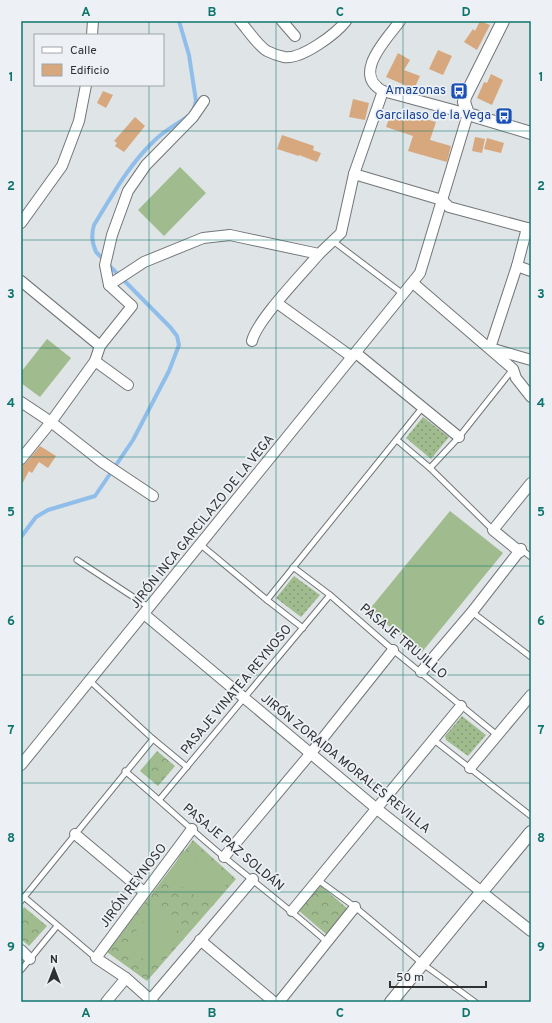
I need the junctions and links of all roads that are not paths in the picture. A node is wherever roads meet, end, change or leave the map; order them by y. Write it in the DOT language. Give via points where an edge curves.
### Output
graph roads {
  1 [pos="93,21"];
  2 [pos="240,21"];
  3 [pos="282,21"];
  4 [pos="346,21"];
  5 [pos="400,21"];
  6 [pos="503,21"];
  7 [pos="92,34"];
  8 [pos="294,36"];
  9 [pos="86,86"];
  10 [pos="380,90"];
  11 [pos="204,101"];
  12 [pos="468,114"];
  13 [pos="531,133"];
  14 [pos="354,174"];
  15 [pos="442,200"];
  16 [pos="25,208"];
  17 [pos="21,223"];
  18 [pos="529,229"];
  19 [pos="333,241"];
  20 [pos="319,254"];
  21 [pos="517,266"];
  22 [pos="531,271"];
  23 [pos="21,281"];
  24 [pos="413,283"];
  25 [pos="108,285"];
  26 [pos="403,294"];
  27 [pos="277,303"];
  28 [pos="252,341"];
  29 [pos="100,346"];
  30 [pos="490,348"];
  31 [pos="354,355"];
  32 [pos="531,360"];
  33 [pos="95,361"];
  34 [pos="513,368"];
  35 [pos="128,385"];
  36 [pos="531,396"];
  37 [pos="21,402"];
  38 [pos="422,408"];
  39 [pos="52,422"];
  40 [pos="459,437"];
  41 [pos="397,440"];
  42 [pos="21,459"];
  43 [pos="430,468"];
  44 [pos="531,483"];
  45 [pos="149,493"];
  46 [pos="493,530"];
  47 [pos="201,544"];
  48 [pos="521,550"];
  49 [pos="531,557"];
  50 [pos="77,560"];
  51 [pos="293,567"];
  52 [pos="330,595"];
  53 [pos="267,600"];
  54 [pos="147,611"];
  55 [pos="472,612"];
  56 [pos="302,628"];
  57 [pos="393,650"];
  58 [pos="531,657"];
  59 [pos="421,672"];
  60 [pos="90,681"];
  61 [pos="531,695"];
  62 [pos="244,698"];
  63 [pos="461,706"];
  64 [pos="497,736"];
  65 [pos="153,739"];
  66 [pos="434,740"];
  67 [pos="311,753"];
  68 [pos="21,765"];
  69 [pos="187,767"];
  70 [pos="470,768"];
  71 [pos="125,771"];
  72 [pos="160,799"];
  73 [pos="377,809"];
  74 [pos="531,816"];
  75 [pos="192,829"];
  76 [pos="531,832"];
  77 [pos="74,834"];
  78 [pos="224,857"];
  79 [pos="253,879"];
  80 [pos="318,880"];
  81 [pos="482,891"];
  82 [pos="144,892"];
  83 [pos="22,899"];
  84 [pos="356,907"];
  85 [pos="292,911"];
  86 [pos="57,926"];
  87 [pos="531,931"];
  88 [pos="200,940"];
  89 [pos="327,942"];
  90 [pos="21,950"];
  91 [pos="96,958"];
  92 [pos="30,959"];
  93 [pos="423,964"];
  94 [pos="21,970"];
  95 [pos="126,978"];
  96 [pos="152,1001"];
  97 [pos="106,1002"];
  98 [pos="274,1002"];
  99 [pos="279,1002"];
  100 [pos="391,1002"];
  101 [pos="475,1002"];
  1 -- 7 [label="street"];
  2 -- 4 [label="street" via="266,50 285,58 306,52 324,42"];
  3 -- 8 [label="street"];
  5 -- 10 [label="street" via="378,50 369,68 370,78"];
  6 -- 12 [label="street" via="464,102"];
  9 -- 16 [label="street" via="79,121 62,166"];
  10 -- 12 [label="street"];
  10 -- 14 [label="street"];
  11 -- 25 [label="street" via="193,117 146,165 128,191 112,235 105,266"];
  12 -- 13 [label="street"];
  12 -- 15 [label="street, JIRÓN INCA GARCILAZO DE LA VEGA"];
  14 -- 15 [label="street"];
  14 -- 19 [label="street" via="341,233"];
  15 -- 18 [label="street" via="449,207"];
  15 -- 24 [label="street, JIRÓN INCA GARCILAZO DE LA VEGA" via="420,273"];
  16 -- 17 [label="street"];
  18 -- 21 [label="street"];
  19 -- 20 [label="street"];
  19 -- 26 [label="lane"];
  20 -- 25 [label="street" via="230,235 203,238 144,262"];
  20 -- 27 [label="street"];
  21 -- 22 [label="street"];
  21 -- 30 [label="street"];
  23 -- 29 [label="street"];
  24 -- 26 [label="street, JIRÓN INCA GARCILAZO DE LA VEGA"];
  24 -- 30 [label="street"];
  25 -- 29 [label="street" via="132,306"];
  26 -- 31 [label="street, JIRÓN INCA GARCILAZO DE LA VEGA"];
  27 -- 28 [label="street"];
  27 -- 31 [label="street"];
  29 -- 33 [label="street"];
  30 -- 32 [label="street"];
  30 -- 34 [label="street"];
  31 -- 38 [label="street"];
  31 -- 47 [label="street, JIRÓN INCA GARCILAZO DE LA VEGA"];
  33 -- 35 [label="street"];
  33 -- 39 [label="street"];
  34 -- 36 [label="street" via="516,378"];
  34 -- 40 [label="lane"];
  37 -- 39 [label="street"];
  38 -- 40 [label="street"];
  38 -- 41 [label="lane"];
  39 -- 42 [label="street"];
  39 -- 45 [label="street" via="102,462"];
  40 -- 43 [label="lane"];
  41 -- 43 [label="lane"];
  41 -- 51 [label="lane"];
  43 -- 46 [label="lane"];
  44 -- 46 [label="street"];
  46 -- 48 [label="street"];
  47 -- 53 [label="lane"];
  47 -- 54 [label="street, JIRÓN INCA GARCILAZO DE LA VEGA"];
  48 -- 49 [label="lane"];
  48 -- 55 [label="street"];
  50 -- 54 [label="lane, JIRÓN ZORAIDA MORALES REVILLA"];
  51 -- 52 [label="lane, PASAJE TRUJILLO"];
  51 -- 53 [label="lane"];
  52 -- 56 [label="lane, PASAJE VINATEA REYNOSO"];
  52 -- 57 [label="lane, PASAJE TRUJILLO"];
  53 -- 56 [label="lane"];
  54 -- 60 [label="street, JIRÓN INCA GARCILAZO DE LA VEGA"];
  54 -- 62 [label="street, JIRÓN ZORAIDA MORALES REVILLA"];
  55 -- 58 [label="lane"];
  55 -- 59 [label="street"];
  56 -- 62 [label="lane, PASAJE VINATEA REYNOSO"];
  57 -- 59 [label="lane, PASAJE TRUJILLO"];
  57 -- 67 [label="street"];
  59 -- 63 [label="lane, PASAJE TRUJILLO"];
  60 -- 65 [label="lane"];
  60 -- 68 [label="street, JIRÓN INCA GARCILAZO DE LA VEGA"];
  61 -- 64 [label="street"];
  62 -- 67 [label="street, JIRÓN ZORAIDA MORALES REVILLA"];
  62 -- 69 [label="lane, PASAJE VINATEA REYNOSO"];
  63 -- 64 [label="lane, PASAJE TRUJILLO"];
  63 -- 66 [label="street"];
  64 -- 70 [label="street"];
  65 -- 69 [label="lane"];
  65 -- 71 [label="lane"];
  66 -- 70 [label="lane"];
  66 -- 73 [label="street"];
  67 -- 73 [label="street, JIRÓN ZORAIDA MORALES REVILLA"];
  67 -- 78 [label="street"];
  69 -- 72 [label="lane, PASAJE VINATEA REYNOSO"];
  70 -- 74 [label="lane"];
  71 -- 72 [label="lane, PASAJE PAZ SOLDÁN"];
  71 -- 77 [label="lane"];
  72 -- 75 [label="lane, PASAJE PAZ SOLDÁN"];
  73 -- 80 [label="street"];
  73 -- 81 [label="street, JIRÓN ZORAIDA MORALES REVILLA"];
  75 -- 78 [label="lane, PASAJE PAZ SOLDÁN"];
  75 -- 82 [label="street, JIRÓN REYNOSO"];
  76 -- 81 [label="street"];
  77 -- 82 [label="street"];
  77 -- 83 [label="lane"];
  78 -- 79 [label="lane, PASAJE PAZ SOLDÁN"];
  79 -- 85 [label="lane, PASAJE PAZ SOLDÁN"];
  79 -- 88 [label="street"];
  80 -- 84 [label="lane"];
  80 -- 85 [label="street"];
  81 -- 87 [label="street, JIRÓN ZORAIDA MORALES REVILLA"];
  81 -- 93 [label="street"];
  82 -- 91 [label="street, JIRÓN REYNOSO"];
  83 -- 86 [label="lane"];
  84 -- 89 [label="street"];
  84 -- 93 [label="lane"];
  85 -- 89 [label="lane, PASAJE PAZ SOLDÁN"];
  86 -- 91 [label="lane"];
  86 -- 92 [label="lane"];
  88 -- 96 [label="street"];
  88 -- 98 [label="street"];
  89 -- 99 [label="street"];
  90 -- 92 [label="street"];
  91 -- 95 [label="street"];
  92 -- 94 [label="lane"];
  93 -- 100 [label="street"];
  93 -- 101 [label="lane"];
  95 -- 96 [label="street"];
  95 -- 97 [label="street"];
}
